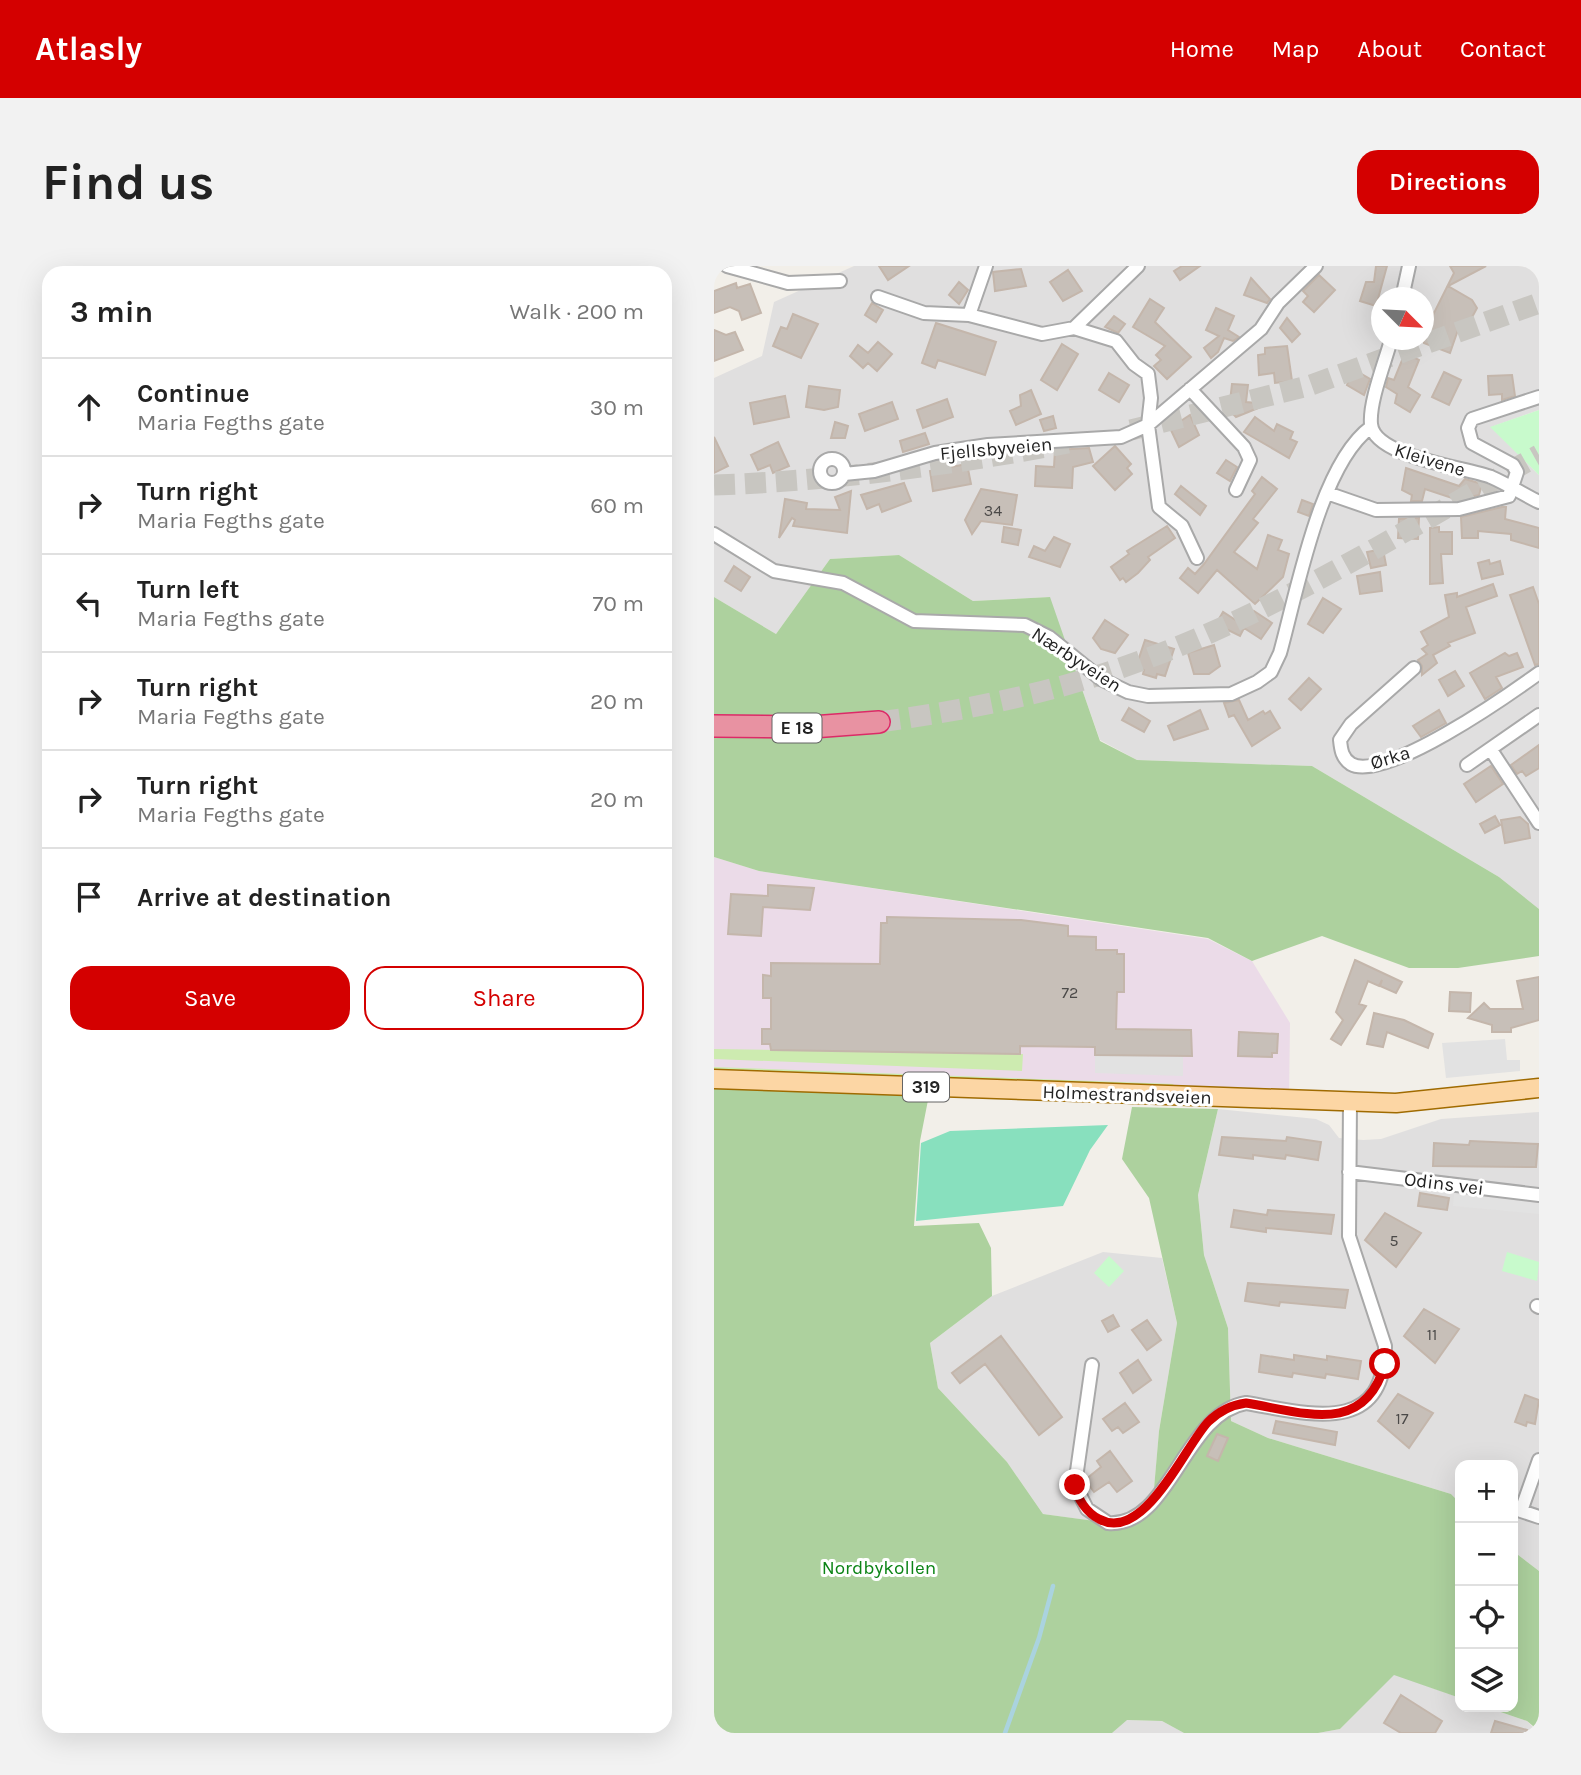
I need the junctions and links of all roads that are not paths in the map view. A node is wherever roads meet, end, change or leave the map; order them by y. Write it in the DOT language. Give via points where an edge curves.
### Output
graph roads {
  1 [pos="727,266"];
  2 [pos="986,266"];
  3 [pos="1138,266"];
  4 [pos="1316,266"];
  5 [pos="1409,266"];
  6 [pos="841,281"];
  7 [pos="1404,287"];
  8 [pos="877,297"];
  9 [pos="969,315"];
  10 [pos="1074,328"];
  11 [pos="1389,350"];
  12 [pos="1190,389"];
  13 [pos="1539,397"];
  14 [pos="1148,425"];
  15 [pos="1371,427"];
  16 [pos="844,474"];
  17 [pos="1513,489"];
  18 [pos="1236,491"];
  19 [pos="1327,493"];
  20 [pos="1539,502"];
  21 [pos="714,534"];
  22 [pos="1197,558"];
  23 [pos="1414,668"];
  24 [pos="1539,673"];
  25 [pos="1539,715"];
  26 [pos="879,722"];
  27 [pos="714,726"];
  28 [pos="1491,750"];
  29 [pos="1467,765"];
  30 [pos="1539,823"];
  31 [pos="714,1079"];
  32 [pos="1539,1088"];
  33 [pos="1350,1102"];
  34 [pos="1349,1172"];
  35 [pos="1539,1195"];
  36 [pos="1092,1365"];
  37 [pos="1539,1460"];
  38 [pos="1539,1517"];
  1 -- 6 [label="street" via="788,283"];
  2 -- 9 [label="street"];
  3 -- 10 [label="street"];
  4 -- 12 [label="street, Fjellsbyveien" via="1278,303 1261,330"];
  5 -- 7 [label="street"];
  8 -- 9 [label="street" via="924,313"];
  9 -- 10 [label="street" via="1042,334"];
  10 -- 14 [label="street" via="1116,341 1148,374"];
  11 -- 15 [label="street"];
  12 -- 14 [label="street, Fjellsbyveien"];
  12 -- 18 [label="street" via="1244,447 1250,460"];
  13 -- 17 [label="street" via="1490,411 1472,419 1468,428 1472,443 1513,465 1518,476"];
  14 -- 16 [label="street, Fjellsbyveien" via="1121,436 988,445"];
  14 -- 22 [label="street" via="1159,507 1182,526"];
  15 -- 17 [label="street, Kleivene" via="1390,448 1492,478"];
  15 -- 19 [label="street, Nærbyveien" via="1350,445"];
  17 -- 19 [label="street" via="1497,501 1459,509 1376,510"];
  17 -- 20 [label="street, Kleivene"];
  19 -- 21 [label="street, Nærbyveien" via="1280,653 1257,682 1231,694 1148,696 1128,692 1101,679 1049,637 1025,625 914,621 843,583 774,571"];
  23 -- 24 [label="street, Ørka" via="1351,724 1340,740 1342,755 1352,764 1366,767 1388,762 1425,746"];
  25 -- 28 [label="street"];
  26 -- 27 [label="highway, E 18"];
  28 -- 29 [label="street"];
  28 -- 30 [label="street"];
  31 -- 33 [label="main road, Holmestrandsveien / 319"];
  32 -- 33 [label="main road, Holmestrandsveien / 319" via="1396,1103"];
  33 -- 34 [label="street"];
  34 -- 35 [label="street, Odins vei"];
  34 -- 36 [label="street" via="1349,1236 1385,1346 1380,1381 1358,1407 1322,1415 1233,1405 1208,1423 1142,1510 1129,1520 1108,1523 1087,1509 1075,1485"];
  37 -- 38 [label="street" via="1521,1511"];
}
